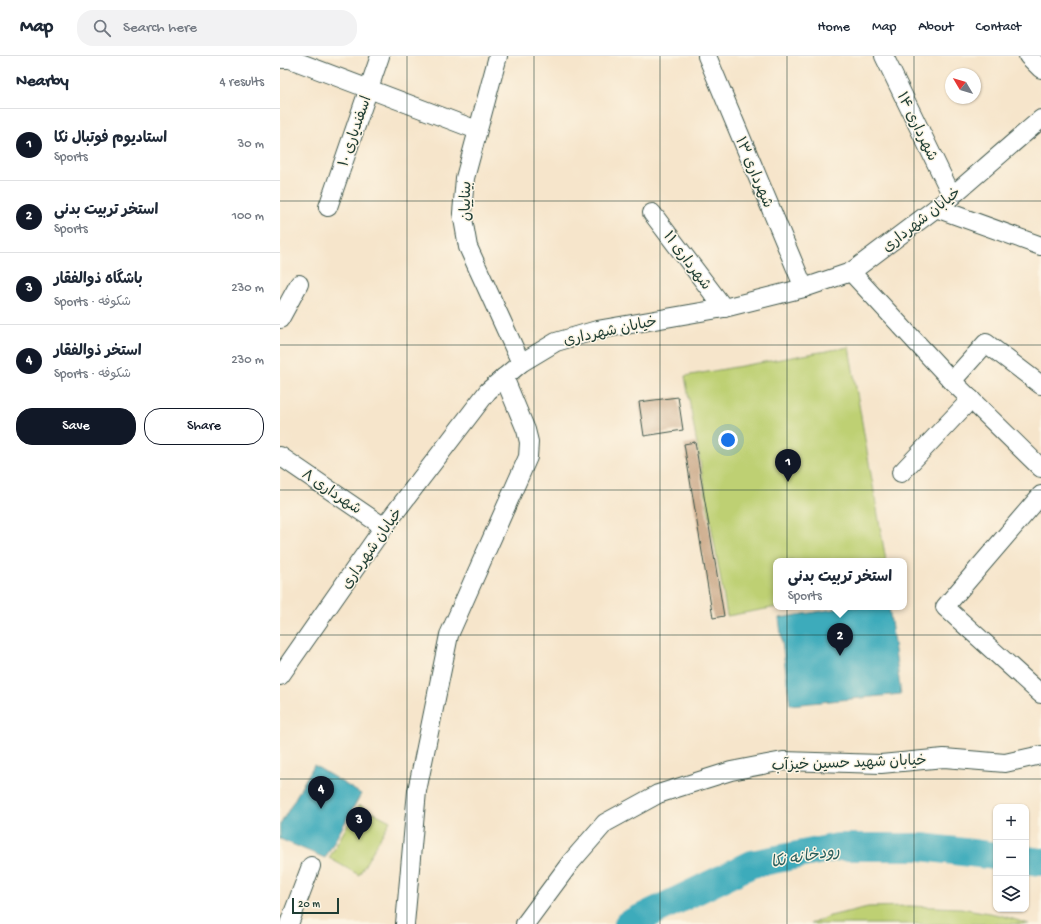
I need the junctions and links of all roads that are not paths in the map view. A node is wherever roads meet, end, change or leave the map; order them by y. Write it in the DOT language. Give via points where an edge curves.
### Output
graph roads {
  1 [pos="380,56"];
  2 [pos="498,56"];
  3 [pos="707,56"];
  4 [pos="884,56"];
  5 [pos="1028,56"];
  6 [pos="280,59"];
  7 [pos="1041,68"];
  8 [pos="368,89"];
  9 [pos="1041,119"];
  10 [pos="477,130"];
  11 [pos="952,196"];
  12 [pos="328,207"];
  13 [pos="936,208"];
  14 [pos="652,213"];
  15 [pos="1041,246"];
  16 [pos="851,272"];
  17 [pos="299,284"];
  18 [pos="804,288"];
  19 [pos="724,308"];
  20 [pos="280,319"];
  21 [pos="521,363"];
  22 [pos="504,377"];
  23 [pos="952,381"];
  24 [pos="1041,385"];
  25 [pos="971,399"];
  26 [pos="280,456"];
  27 [pos="1041,468"];
  28 [pos="900,473"];
  29 [pos="1041,495"];
  30 [pos="384,527"];
  31 [pos="280,676"];
  32 [pos="1041,694"];
  33 [pos="1041,755"];
  34 [pos="311,866"];
  35 [pos="289,924"];
  36 [pos="405,924"];
  37 [pos="525,924"];
  1 -- 8 [label="street, اسفندیاری ۱۰"];
  2 -- 10 [label="street, بیناییان"];
  3 -- 18 [label="street, شهرداری ۱۳"];
  4 -- 11 [label="street, شهرداری ۱۴"];
  5 -- 7 [label="street"];
  6 -- 8 [label="street" via="290,59"];
  8 -- 10 [label="street"];
  8 -- 12 [label="street, اسفندیاری ۱۰"];
  9 -- 11 [label="street, خیابان شهرداری"];
  10 -- 21 [label="street, بیناییان" via="465,178 462,213 468,247"];
  11 -- 13 [label="street, خیابان شهرداری"];
  13 -- 15 [label="street"];
  13 -- 16 [label="street, خیابان شهرداری"];
  14 -- 19 [label="street, شهرداری ۱۱"];
  16 -- 18 [label="street, خیابان شهرداری"];
  16 -- 23 [label="street"];
  17 -- 20 [label="street"];
  18 -- 19 [label="street, خیابان شهرداری"];
  19 -- 21 [label="street, خیابان شهرداری" via="598,330 556,342"];
  21 -- 22 [label="street, خیابان شهرداری"];
  22 -- 30 [label="street, خیابان شهرداری" via="488,391"];
  22 -- 36 [label="street" via="526,430 529,442 528,457 449,635 417,791"];
  23 -- 24 [label="street" via="986,343"];
  23 -- 25 [label="street"];
  25 -- 27 [label="street"];
  25 -- 28 [label="street"];
  26 -- 30 [label="street, شهرداری ۸"];
  29 -- 32 [label="street" via="945,607"];
  30 -- 31 [label="street, خیابان شهرداری"];
  33 -- 37 [label="street, خیابان شهید حسین خیزآب" via="1005,763 944,758 881,764 782,761 731,771 658,794 605,823 571,862"];
  34 -- 35 [label="street"];
}
